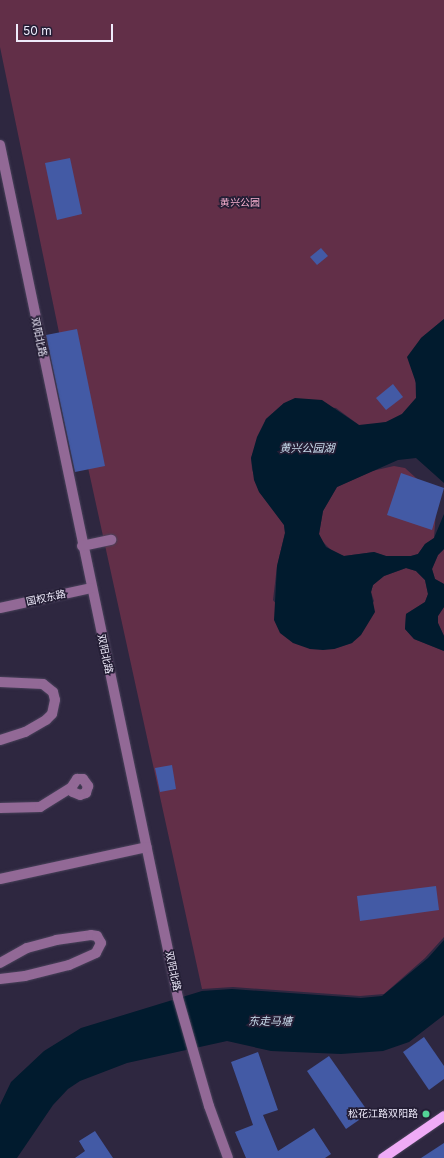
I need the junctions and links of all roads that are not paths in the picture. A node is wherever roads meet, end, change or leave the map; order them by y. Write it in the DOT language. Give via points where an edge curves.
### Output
graph roads {
  1 [pos="0,145"];
  2 [pos="111,540"];
  3 [pos="82,546"];
  4 [pos="91,588"];
  5 [pos="0,608"];
  6 [pos="0,682"];
  7 [pos="0,740"];
  8 [pos="71,788"];
  9 [pos="0,808"];
  10 [pos="147,847"];
  11 [pos="0,879"];
  12 [pos="0,963"];
  13 [pos="0,979"];
  14 [pos="444,1116"];
  15 [pos="228,1158"];
  16 [pos="383,1158"];
  1 -- 3 [label="street, 双阳北路"];
  2 -- 3 [label="street"];
  3 -- 4 [label="street, 双阳北路"];
  4 -- 5 [label="street, 国权东路"];
  4 -- 10 [label="street, 双阳北路"];
  6 -- 7 [label="street" via="44,684 53,692 55,700 52,714 46,720 25,732"];
  8 -- 9 [label="street" via="40,807"];
  10 -- 11 [label="street"];
  10 -- 15 [label="street, 双阳北路" via="178,998 191,1048"];
  12 -- 13 [label="street" via="27,948 56,940 91,935 100,940 100,948 89,958 25,976"];
  14 -- 16 [label="main road"];
}
